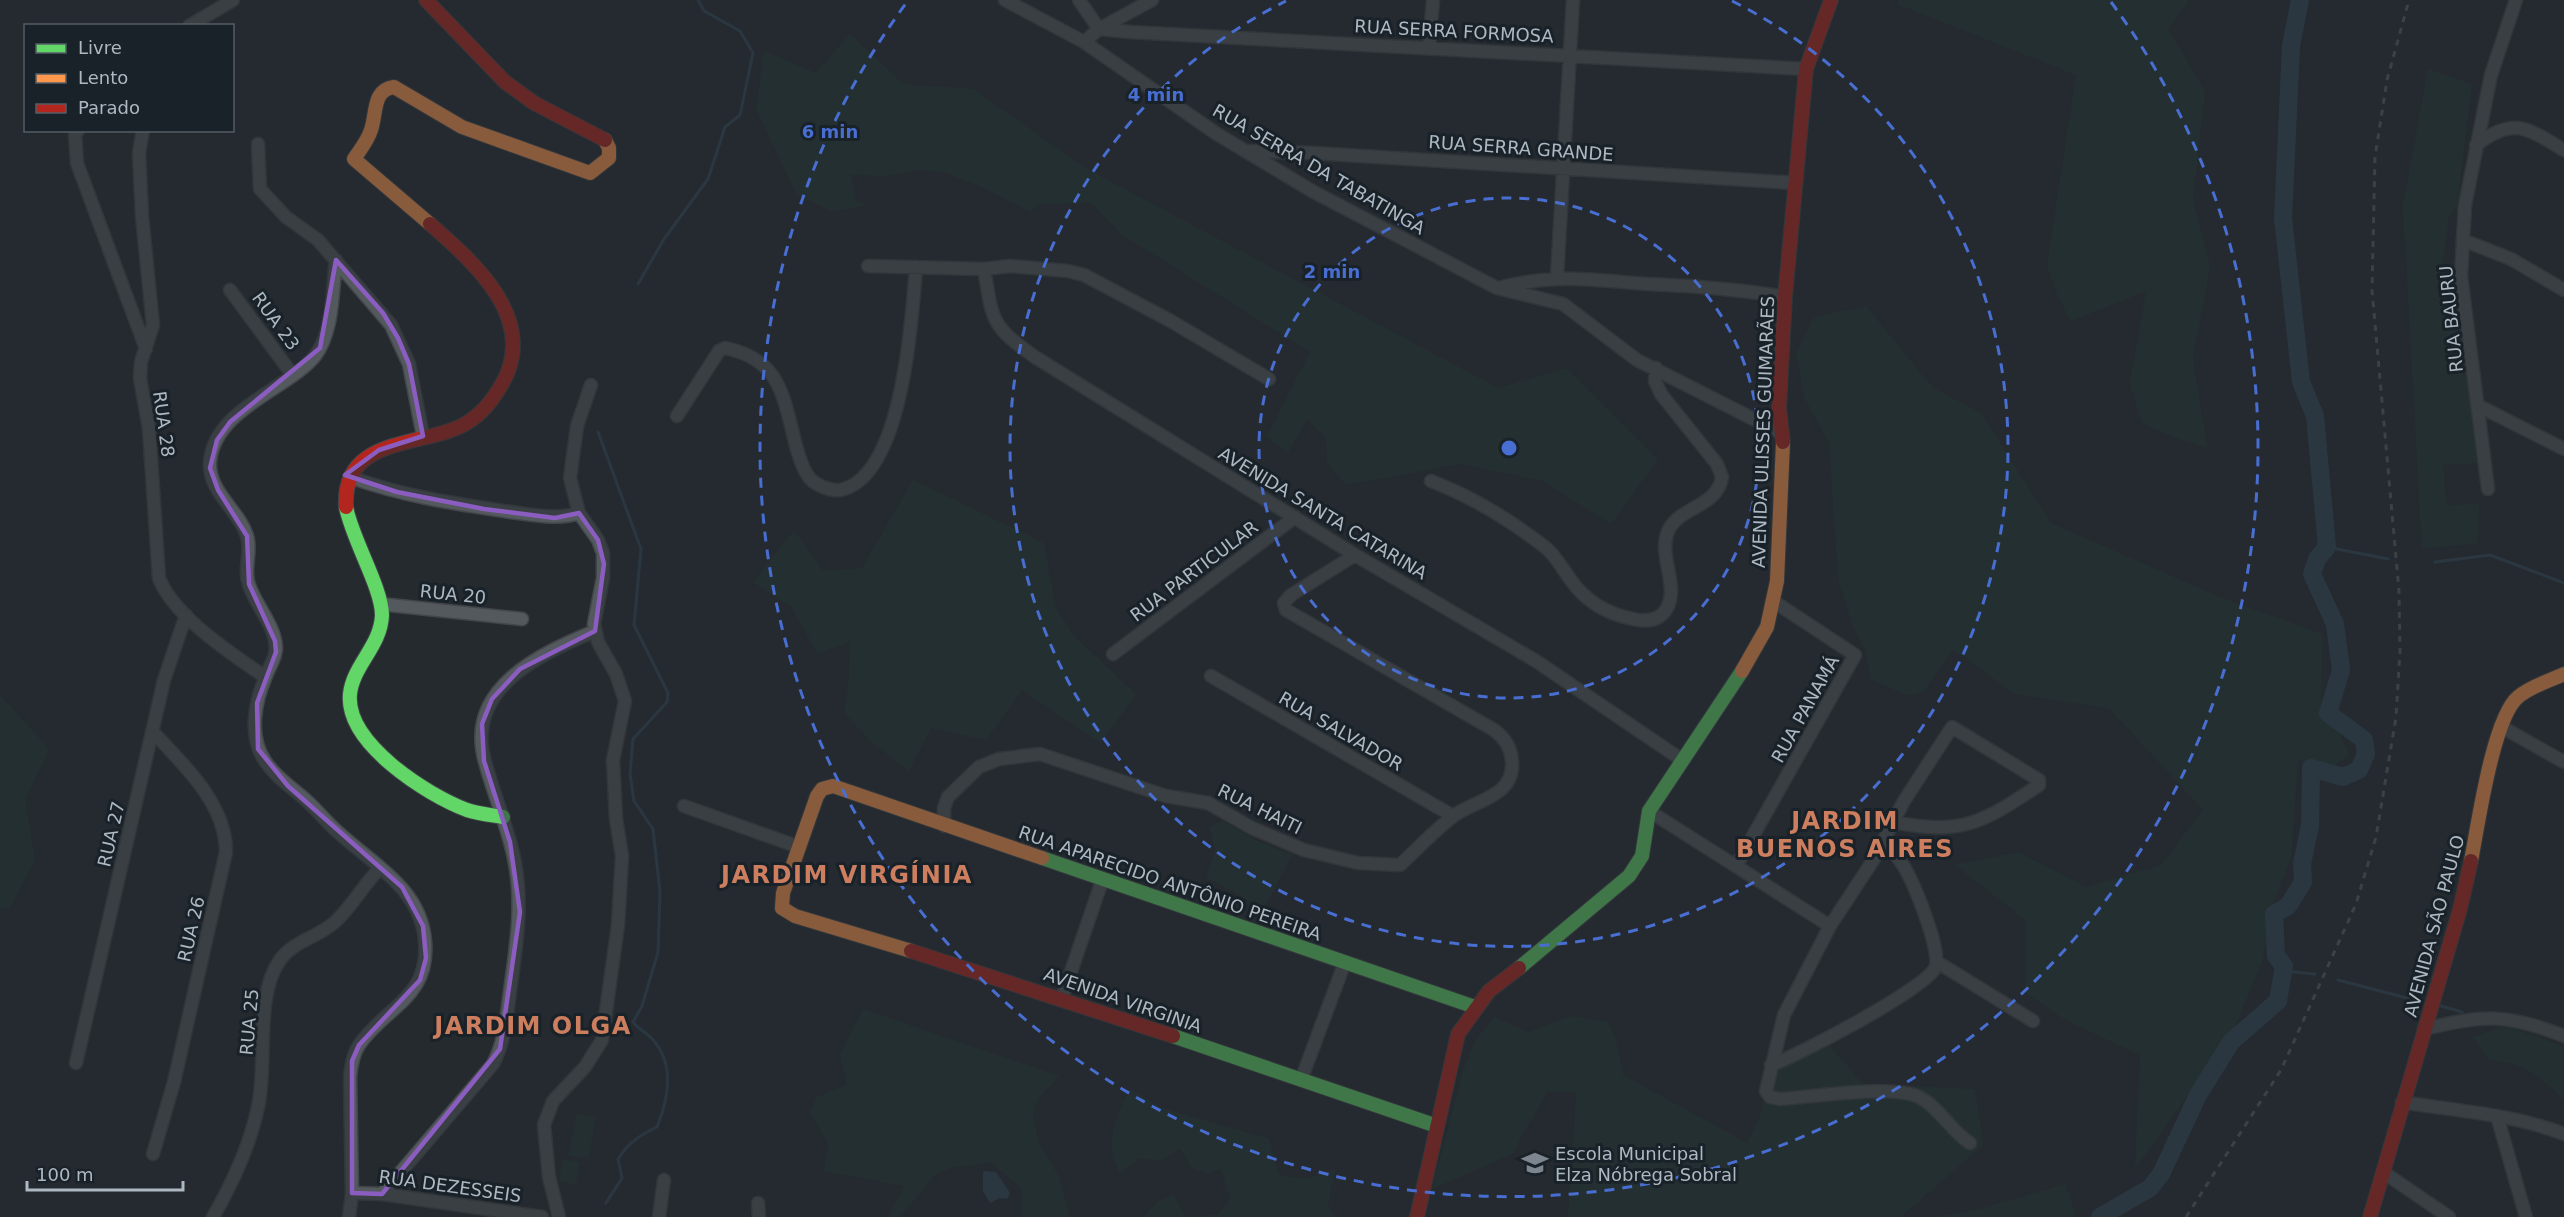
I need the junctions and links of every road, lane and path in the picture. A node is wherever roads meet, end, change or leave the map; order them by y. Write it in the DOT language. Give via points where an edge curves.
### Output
graph roads {
  1 [pos="233,0"];
  2 [pos="426,0"];
  3 [pos="1005,0"];
  4 [pos="1079,0"];
  5 [pos="1152,0"];
  6 [pos="1433,0"];
  7 [pos="1573,0"];
  8 [pos="1831,0"];
  9 [pos="2516,0"];
  10 [pos="192,24"];
  11 [pos="1099,29"];
  12 [pos="1084,42"];
  13 [pos="1429,47"];
  14 [pos="1572,56"];
  15 [pos="1806,69"];
  16 [pos="77,132"];
  17 [pos="143,132"];
  18 [pos="258,144"];
  19 [pos="2476,145"];
  20 [pos="2564,150"];
  21 [pos="1244,151"];
  22 [pos="1563,168"];
  23 [pos="1796,183"];
  24 [pos="2463,240"];
  25 [pos="336,260"];
  26 [pos="868,266"];
  27 [pos="916,267"];
  28 [pos="984,269"];
  29 [pos="1557,277"];
  30 [pos="1497,288"];
  31 [pos="230,290"];
  32 [pos="2564,290"];
  33 [pos="1785,297"];
  34 [pos="146,349"];
  35 [pos="1656,368"];
  36 [pos="292,374"];
  37 [pos="1269,379"];
  38 [pos="591,385"];
  39 [pos="2479,406"];
  40 [pos="677,416"];
  41 [pos="1783,434"];
  42 [pos="423,436"];
  43 [pos="2564,449"];
  44 [pos="350,477"];
  45 [pos="1431,481"];
  46 [pos="2488,489"];
  47 [pos="579,513"];
  48 [pos="1295,517"];
  49 [pos="1356,555"];
  50 [pos="1773,601"];
  51 [pos="380,604"];
  52 [pos="186,615"];
  53 [pos="522,619"];
  54 [pos="595,631"];
  55 [pos="1113,654"];
  56 [pos="2564,674"];
  57 [pos="1211,676"];
  58 [pos="265,677"];
  59 [pos="2500,726"];
  60 [pos="153,732"];
  61 [pos="1682,760"];
  62 [pos="2564,762"];
  63 [pos="684,806"];
  64 [pos="1649,811"];
  65 [pos="1454,816"];
  66 [pos="502,817"];
  67 [pos="1894,822"];
  68 [pos="944,826"];
  69 [pos="1884,840"];
  70 [pos="799,847"];
  71 [pos="1736,866"];
  72 [pos="380,868"];
  73 [pos="1103,878"];
  74 [pos="1830,926"];
  75 [pos="1344,962"];
  76 [pos="1937,962"];
  77 [pos="1062,998"];
  78 [pos="1474,1007"];
  79 [pos="2033,1021"];
  80 [pos="2424,1029"];
  81 [pos="2564,1036"];
  82 [pos="76,1063"];
  83 [pos="1771,1065"];
  84 [pos="1301,1080"];
  85 [pos="2402,1102"];
  86 [pos="2497,1116"];
  87 [pos="1437,1126"];
  88 [pos="2564,1134"];
  89 [pos="1970,1143"];
  90 [pos="153,1154"];
  91 [pos="2383,1172"];
  92 [pos="664,1180"];
  93 [pos="352,1193"];
  94 [pos="382,1194"];
  95 [pos="758,1203"];
  96 [pos="213,1217"];
  97 [pos="349,1217"];
  98 [pos="542,1217"];
  99 [pos="559,1217"];
  100 [pos="659,1217"];
  101 [pos="759,1217"];
  102 [pos="1417,1217"];
  103 [pos="2370,1217"];
  104 [pos="2449,1217"];
  105 [pos="2526,1217"];
  1 -- 10 [label="street"];
  2 -- 42 [label="street" via="505,82 534,103 602,136 610,145 610,155 604,167 590,174 462,127 394,87 378,95 371,131 354,159 482,272 509,321 514,351 502,383 478,416 451,430"];
  3 -- 12 [label="street, RUA SERRA DA TABATINGA"];
  4 -- 11 [label="street"];
  5 -- 11 [label="street"];
  6 -- 13 [label="street"];
  7 -- 14 [label="street"];
  8 -- 15 [label="street, AVENIDA ULISSES GUIMARÃES"];
  9 -- 19 [label="street, RUA BAURU" via="2490,75"];
  11 -- 12 [label="street"];
  11 -- 13 [label="street, RUA SERRA FORMOSA"];
  12 -- 21 [label="street, RUA SERRA DA TABATINGA"];
  13 -- 14 [label="street, RUA SERRA FORMOSA"];
  14 -- 15 [label="street, RUA SERRA FORMOSA"];
  14 -- 22 [label="street"];
  15 -- 23 [label="street, AVENIDA ULISSES GUIMARÃES"];
  16 -- 34 [label="street" via="77,163"];
  17 -- 34 [label="street, RUA 28" via="139,153 142,216 153,314"];
  18 -- 25 [label="street" via="260,189"];
  19 -- 20 [label="street" via="2493,132 2511,127"];
  19 -- 24 [label="street, RUA BAURU"];
  21 -- 22 [label="street, RUA SERRA GRANDE"];
  21 -- 30 [label="street, RUA SERRA DA TABATINGA"];
  22 -- 23 [label="street, RUA SERRA GRANDE"];
  22 -- 29 [label="street"];
  23 -- 33 [label="street, AVENIDA ULISSES GUIMARÃES"];
  24 -- 32 [label="street" via="2511,259"];
  24 -- 39 [label="street, RUA BAURU" via="2461,276"];
  25 -- 36 [label="street" via="325,335 314,356"];
  25 -- 42 [label="street" via="383,313 394,332 409,364"];
  26 -- 27 [label="street"];
  27 -- 28 [label="street"];
  27 -- 40 [label="street" via="897,408 880,453 854,485 836,490 818,485 807,476 775,376 761,361 746,354 725,348 718,351"];
  28 -- 37 [label="street" via="1010,266 1084,275"];
  28 -- 48 [label="street, AVENIDA SANTA CATARINA" via="994,322 1014,342"];
  29 -- 30 [label="street"];
  29 -- 33 [label="street" via="1734,288"];
  30 -- 35 [label="street, RUA SERRA DA TABATINGA" via="1563,304 1622,350"];
  31 -- 36 [label="street, RUA 23"];
  33 -- 41 [label="street, AVENIDA ULISSES GUIMARÃES" via="1779,408"];
  34 -- 52 [label="street, RUA 28" via="141,362 141,385 149,429 159,578 166,594"];
  35 -- 41 [label="street, RUA SERRA DA TABATINGA"];
  35 -- 45 [label="street" via="1655,381 1661,394 1717,464 1722,477 1713,496 1674,523 1666,534 1671,593 1666,609 1655,619 1628,618 1598,606 1578,590 1544,547 1466,495"];
  36 -- 58 [label="street" via="254,400 230,423 217,440 210,462 218,490 247,536 249,584 275,641 276,652"];
  38 -- 47 [label="street" via="577,426 571,463 571,489"];
  39 -- 43 [label="street"];
  39 -- 46 [label="street, RUA BAURU"];
  41 -- 50 [label="street, AVENIDA ULISSES GUIMARÃES" via="1783,487"];
  42 -- 44 [label="street" via="380,450"];
  44 -- 47 [label="street" via="397,492 484,509 555,518"];
  44 -- 51 [label="street" via="346,494 356,549"];
  47 -- 54 [label="street" via="598,540 604,564 594,615"];
  48 -- 49 [label="street, AVENIDA SANTA CATARINA"];
  48 -- 55 [label="street, RUA PARTICULAR"];
  49 -- 61 [label="street, AVENIDA SANTA CATARINA" via="1536,660"];
  49 -- 65 [label="street, RUA HAITI" via="1291,595 1285,606 1299,618 1503,737 1512,758 1503,788"];
  50 -- 61 [label="street, AVENIDA ULISSES GUIMARÃES" via="1767,627 1731,690"];
  50 -- 71 [label="street, RUA PANAMÁ" via="1855,655"];
  51 -- 53 [label="street, RUA 20"];
  51 -- 66 [label="street" via="383,623 354,676 352,711 358,731 397,769 449,802"];
  52 -- 58 [label="street, RUA 28"];
  52 -- 60 [label="street, RUA 27" via="166,670"];
  54 -- 66 [label="street" via="535,659 509,679 492,699 482,724 481,742"];
  54 -- 99 [label="street" via="625,701 613,760 622,856 618,925 602,1041 585,1067 553,1101 544,1125 549,1177"];
  56 -- 59 [label="street, AVENIDA SÃO PAULO" via="2529,688 2516,698"];
  57 -- 65 [label="street, RUA SALVADOR"];
  58 -- 72 [label="street" via="257,703 255,733 265,761"];
  59 -- 62 [label="street"];
  59 -- 80 [label="street, AVENIDA SÃO PAULO" via="2468,877"];
  60 -- 82 [label="street, RUA 27"];
  60 -- 90 [label="street, RUA 26" via="190,771 226,831 223,870 174,1082"];
  61 -- 64 [label="street, AVENIDA ULISSES GUIMARÃES"];
  63 -- 70 [label="street"];
  64 -- 71 [label="street"];
  64 -- 78 [label="street, AVENIDA ULISSES GUIMARÃES" via="1642,856 1629,876"];
  65 -- 68 [label="street, RUA HAITI" via="1400,865 1358,863 1285,843 1208,803 1166,796 1040,754 999,759 979,767 948,797"];
  66 -- 94 [label="street" via="514,860 520,912 500,1049 493,1064"];
  67 -- 67 [label="street" via="1934,829 1963,826 1988,818 2039,785 2039,780 1952,728"];
  67 -- 69 [label="street"];
  68 -- 70 [label="street, RUA APARECIDO ANTÔNIO PEREIRA" via="833,786 822,789"];
  68 -- 73 [label="street, RUA APARECIDO ANTÔNIO PEREIRA"];
  69 -- 74 [label="street"];
  69 -- 76 [label="street" via="1911,881 1938,953"];
  70 -- 77 [label="street, AVENIDA VIRGINIA" via="781,900 784,911"];
  71 -- 74 [label="street"];
  72 -- 93 [label="street" via="402,887 418,911 426,958 420,980 410,996 359,1045 352,1060"];
  72 -- 96 [label="street, RUA 25" via="336,921 280,960 266,1000 264,1072 258,1109 233,1177"];
  73 -- 75 [label="street, RUA APARECIDO ANTÔNIO PEREIRA"];
  73 -- 77 [label="street"];
  74 -- 83 [label="street" via="1785,1015"];
  75 -- 78 [label="street, RUA APARECIDO ANTÔNIO PEREIRA"];
  75 -- 84 [label="street"];
  76 -- 79 [label="street"];
  76 -- 83 [label="street" via="1927,977 1909,989 1817,1045"];
  77 -- 84 [label="street, AVENIDA VIRGINIA"];
  78 -- 87 [label="street, AVENIDA ULISSES GUIMARÃES" via="1458,1034"];
  80 -- 81 [label="street" via="2468,1018 2497,1017 2529,1022"];
  80 -- 85 [label="street, AVENIDA SÃO PAULO"];
  83 -- 89 [label="street" via="1765,1089 1773,1098 1914,1096"];
  84 -- 87 [label="street, AVENIDA VIRGINIA"];
  85 -- 86 [label="street"];
  85 -- 91 [label="street, AVENIDA SÃO PAULO"];
  86 -- 88 [label="street"];
  86 -- 105 [label="street"];
  87 -- 102 [label="street, AVENIDA ULISSES GUIMARÃES"];
  91 -- 103 [label="street, AVENIDA SÃO PAULO"];
  91 -- 104 [label="street"];
  92 -- 100 [label="street"];
  93 -- 94 [label="street, RUA DEZESSEIS"];
  93 -- 97 [label="street"];
  94 -- 98 [label="street, RUA DEZESSEIS"];
  95 -- 101 [label="street"];
}
